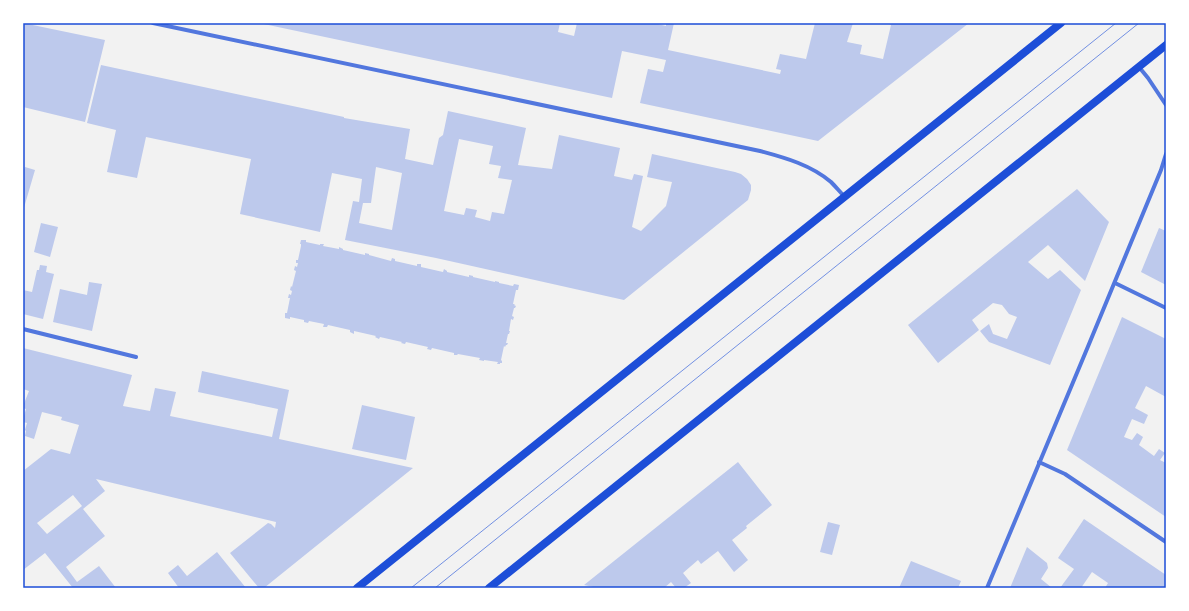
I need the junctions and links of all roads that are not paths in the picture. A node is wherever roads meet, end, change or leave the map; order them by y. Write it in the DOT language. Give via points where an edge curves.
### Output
graph roads {
  1 [pos="153,23"];
  2 [pos="1061,23"];
  3 [pos="1166,45"];
  4 [pos="1139,66"];
  5 [pos="1166,105"];
  6 [pos="1166,154"];
  7 [pos="844,196"];
  8 [pos="1115,283"];
  9 [pos="1166,308"];
  10 [pos="23,329"];
  11 [pos="136,357"];
  12 [pos="1039,462"];
  13 [pos="1166,542"];
  14 [pos="357,588"];
  15 [pos="489,588"];
  16 [pos="987,588"];
  1 -- 7 [label="street" via="760,151 790,159 818,172"];
  2 -- 7 [label="main road"];
  3 -- 4 [label="main road"];
  4 -- 5 [label="street"];
  4 -- 15 [label="main road"];
  6 -- 8 [label="street"];
  7 -- 14 [label="main road"];
  8 -- 9 [label="street"];
  8 -- 12 [label="street"];
  10 -- 11 [label="street"];
  12 -- 13 [label="street" via="1065,474"];
  12 -- 16 [label="street"];
}
